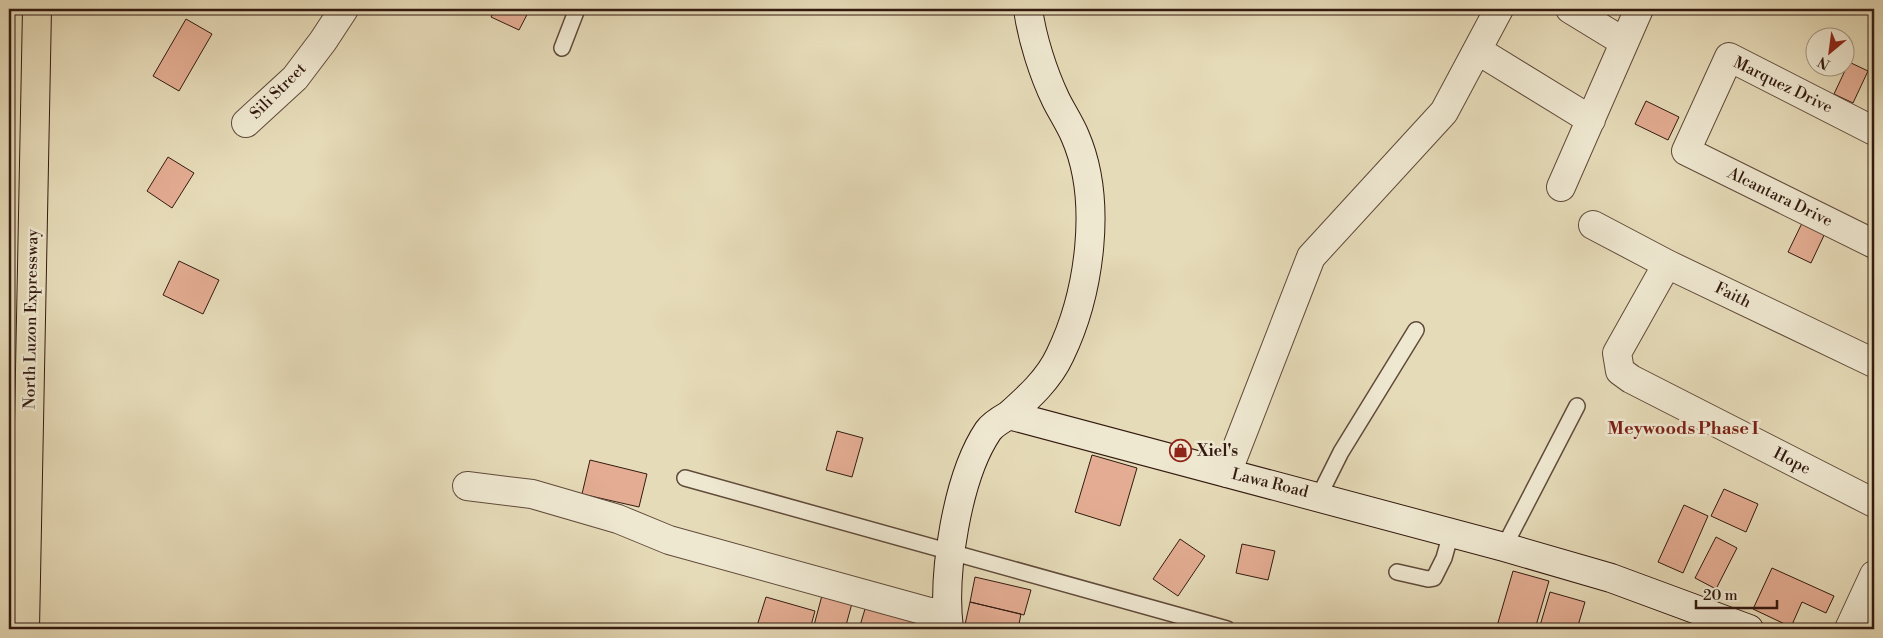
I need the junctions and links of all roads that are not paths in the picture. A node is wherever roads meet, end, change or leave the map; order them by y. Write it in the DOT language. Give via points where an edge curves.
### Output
graph roads {
  1 [pos="37,9"];
  2 [pos="344,9"];
  3 [pos="577,9"];
  4 [pos="1028,9"];
  5 [pos="1500,9"];
  6 [pos="1570,9"];
  7 [pos="1639,9"];
  8 [pos="1624,42"];
  9 [pos="562,48"];
  10 [pos="1477,50"];
  11 [pos="1590,120"];
  12 [pos="246,123"];
  13 [pos="1874,131"];
  14 [pos="1686,151"];
  15 [pos="1561,187"];
  16 [pos="1593,225"];
  17 [pos="1874,244"];
  18 [pos="1667,264"];
  19 [pos="1416,330"];
  20 [pos="1874,363"];
  21 [pos="1577,406"];
  22 [pos="1009,415"];
  23 [pos="1227,473"];
  24 [pos="685,478"];
  25 [pos="467,486"];
  26 [pos="1319,496"];
  27 [pos="1874,503"];
  28 [pos="1451,533"];
  29 [pos="1504,547"];
  30 [pos="950,552"];
  31 [pos="1397,572"];
  32 [pos="1874,575"];
  33 [pos="948,622"];
  34 [pos="25,629"];
  35 [pos="1227,629"];
  36 [pos="1749,629"];
  37 [pos="1848,629"];
  1 -- 34 [label="highway, North Luzon Expressway"];
  2 -- 12 [label="street, Sili Street" via="295,78"];
  3 -- 9 [label="lane"];
  4 -- 22 [label="street" via="1055,98 1086,168 1090,232 1080,295 1060,355 1038,388"];
  5 -- 10 [label="street"];
  6 -- 8 [label="street"];
  7 -- 8 [label="street"];
  8 -- 11 [label="street"];
  10 -- 11 [label="street"];
  10 -- 23 [label="street" via="1444,112 1311,257"];
  11 -- 15 [label="street"];
  13 -- 14 [label="street, Marquez Drive" via="1729,57"];
  14 -- 17 [label="street, Alcantara Drive"];
  16 -- 18 [label="street, Faith"];
  18 -- 20 [label="street, Faith"];
  18 -- 27 [label="street, Hope" via="1617,353 1620,370 1631,379"];
  19 -- 26 [label="lane"];
  21 -- 29 [label="lane"];
  22 -- 23 [label="street, Lawa Road"];
  22 -- 30 [label="street" via="988,430 971,468"];
  23 -- 26 [label="street, Lawa Road"];
  24 -- 30 [label="lane"];
  25 -- 33 [label="street" via="532,494 618,519 669,540 926,611"];
  26 -- 28 [label="street, Lawa Road"];
  28 -- 29 [label="street, Lawa Road"];
  28 -- 31 [label="lane" via="1434,578"];
  29 -- 36 [label="street, Lawa Road" via="1611,578"];
  30 -- 33 [label="street"];
  30 -- 35 [label="lane"];
  32 -- 37 [label="street"];
}
